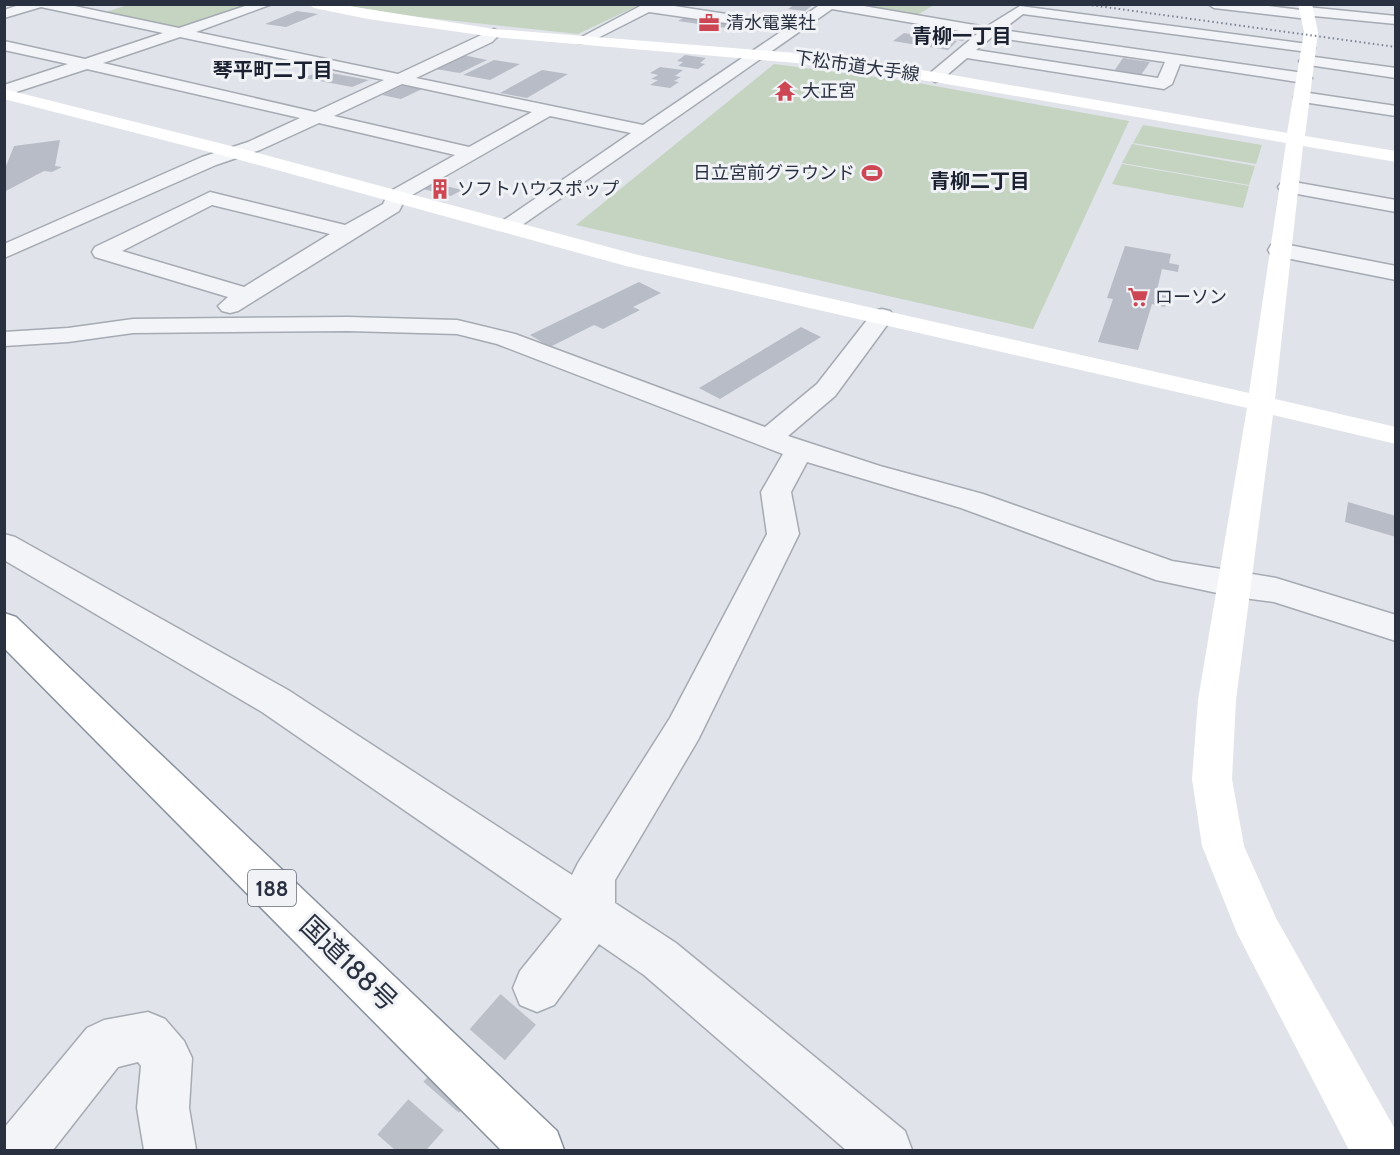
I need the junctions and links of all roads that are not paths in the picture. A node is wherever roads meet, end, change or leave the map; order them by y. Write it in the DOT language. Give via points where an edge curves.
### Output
graph roads {
  1 [pos="38,4"];
  2 [pos="43,4"];
  3 [pos="266,4"];
  4 [pos="314,4"];
  5 [pos="1214,4"];
  6 [pos="831,5"];
  7 [pos="651,6"];
  8 [pos="1306,10"];
  9 [pos="4,14"];
  10 [pos="1395,20"];
  11 [pos="797,29"];
  12 [pos="988,32"];
  13 [pos="183,33"];
  14 [pos="494,33"];
  15 [pos="583,40"];
  16 [pos="4,45"];
  17 [pos="963,53"];
  18 [pos="758,54"];
  19 [pos="1174,60"];
  20 [pos="1306,62"];
  21 [pos="89,64"];
  22 [pos="1395,74"];
  23 [pos="935,77"];
  24 [pos="402,78"];
  25 [pos="4,93"];
  26 [pos="1302,97"];
  27 [pos="548,110"];
  28 [pos="1395,111"];
  29 [pos="318,117"];
  30 [pos="647,131"];
  31 [pos="1294,140"];
  32 [pos="236,153"];
  33 [pos="472,153"];
  34 [pos="1395,157"];
  35 [pos="1288,187"];
  36 [pos="396,196"];
  37 [pos="1395,206"];
  38 [pos="508,226"];
  39 [pos="348,232"];
  40 [pos="1279,250"];
  41 [pos="4,252"];
  42 [pos="1395,273"];
  43 [pos="247,295"];
  44 [pos="882,316"];
  45 [pos="212,325"];
  46 [pos="4,339"];
  47 [pos="1260,403"];
  48 [pos="1395,436"];
  49 [pos="784,444"];
  50 [pos="4,545"];
  51 [pos="1236,585"];
  52 [pos="4,626"];
  53 [pos="1395,628"];
  54 [pos="593,915"];
  55 [pos="537,987"];
  56 [pos="20,1150"];
  57 [pos="170,1150"];
  58 [pos="538,1150"];
  59 [pos="886,1150"];
  60 [pos="1377,1150"];
  1 -- 9 [label="street"];
  2 -- 13 [label="street"];
  3 -- 13 [label="street"];
  4 -- 14 [label="main road, 下松市道大手線"];
  5 -- 8 [label="street"];
  6 -- 11 [label="street"];
  6 -- 12 [label="street"];
  7 -- 11 [label="street"];
  7 -- 15 [label="street"];
  8 -- 10 [label="street"];
  8 -- 20 [label="main road" via="1311,32"];
  11 -- 18 [label="street"];
  12 -- 17 [label="street"];
  12 -- 19 [label="street"];
  12 -- 20 [label="street" via="1020,10"];
  13 -- 21 [label="street"];
  13 -- 24 [label="street"];
  14 -- 15 [label="main road, 下松市道大手線"];
  14 -- 24 [label="street"];
  15 -- 18 [label="main road, 下松市道大手線"];
  16 -- 21 [label="street"];
  17 -- 19 [label="street" via="1164,84"];
  17 -- 23 [label="street"];
  18 -- 23 [label="main road, 下松市道大手線"];
  18 -- 30 [label="street"];
  19 -- 20 [label="street"];
  20 -- 22 [label="street"];
  20 -- 26 [label="main road"];
  21 -- 25 [label="street"];
  21 -- 29 [label="street"];
  23 -- 31 [label="main road, 下松市道大手線"];
  24 -- 27 [label="street"];
  24 -- 29 [label="street"];
  25 -- 32 [label="main road"];
  26 -- 28 [label="street"];
  26 -- 31 [label="main road"];
  27 -- 30 [label="street"];
  27 -- 33 [label="street"];
  29 -- 32 [label="street"];
  29 -- 33 [label="street"];
  30 -- 38 [label="street"];
  31 -- 34 [label="main road, 下松市道大手線"];
  31 -- 35 [label="main road"];
  32 -- 36 [label="main road"];
  32 -- 41 [label="street" via="209,161"];
  33 -- 36 [label="street"];
  35 -- 37 [label="street"];
  35 -- 40 [label="main road"];
  36 -- 38 [label="main road"];
  36 -- 39 [label="street" via="392,207"];
  38 -- 44 [label="main road" via="634,261"];
  39 -- 43 [label="street"];
  39 -- 43 [label="street" via="210,198 103,252"];
  40 -- 42 [label="street"];
  40 -- 47 [label="main road"];
  43 -- 45 [label="street" via="222,311"];
  44 -- 47 [label="main road"];
  44 -- 49 [label="street"];
  45 -- 46 [label="street" via="133,326"];
  45 -- 49 [label="street" via="457,327 506,339"];
  47 -- 48 [label="main road"];
  47 -- 51 [label="main road"];
  49 -- 51 [label="street" via="972,501 1168,572"];
  49 -- 54 [label="street" via="776,492 783,534 684,729 593,877"];
  50 -- 54 [label="street" via="275,701"];
  51 -- 53 [label="street" via="1276,590"];
  51 -- 60 [label="main road" via="1217,700 1212,779 1222,846 1260,933"];
  52 -- 58 [label="main road, 国道188号 / 188"];
  54 -- 55 [label="street"];
  54 -- 59 [label="street" via="660,959"];
  56 -- 57 [label="street" via="104,1045 148,1036 167,1058 164,1108"];
}
